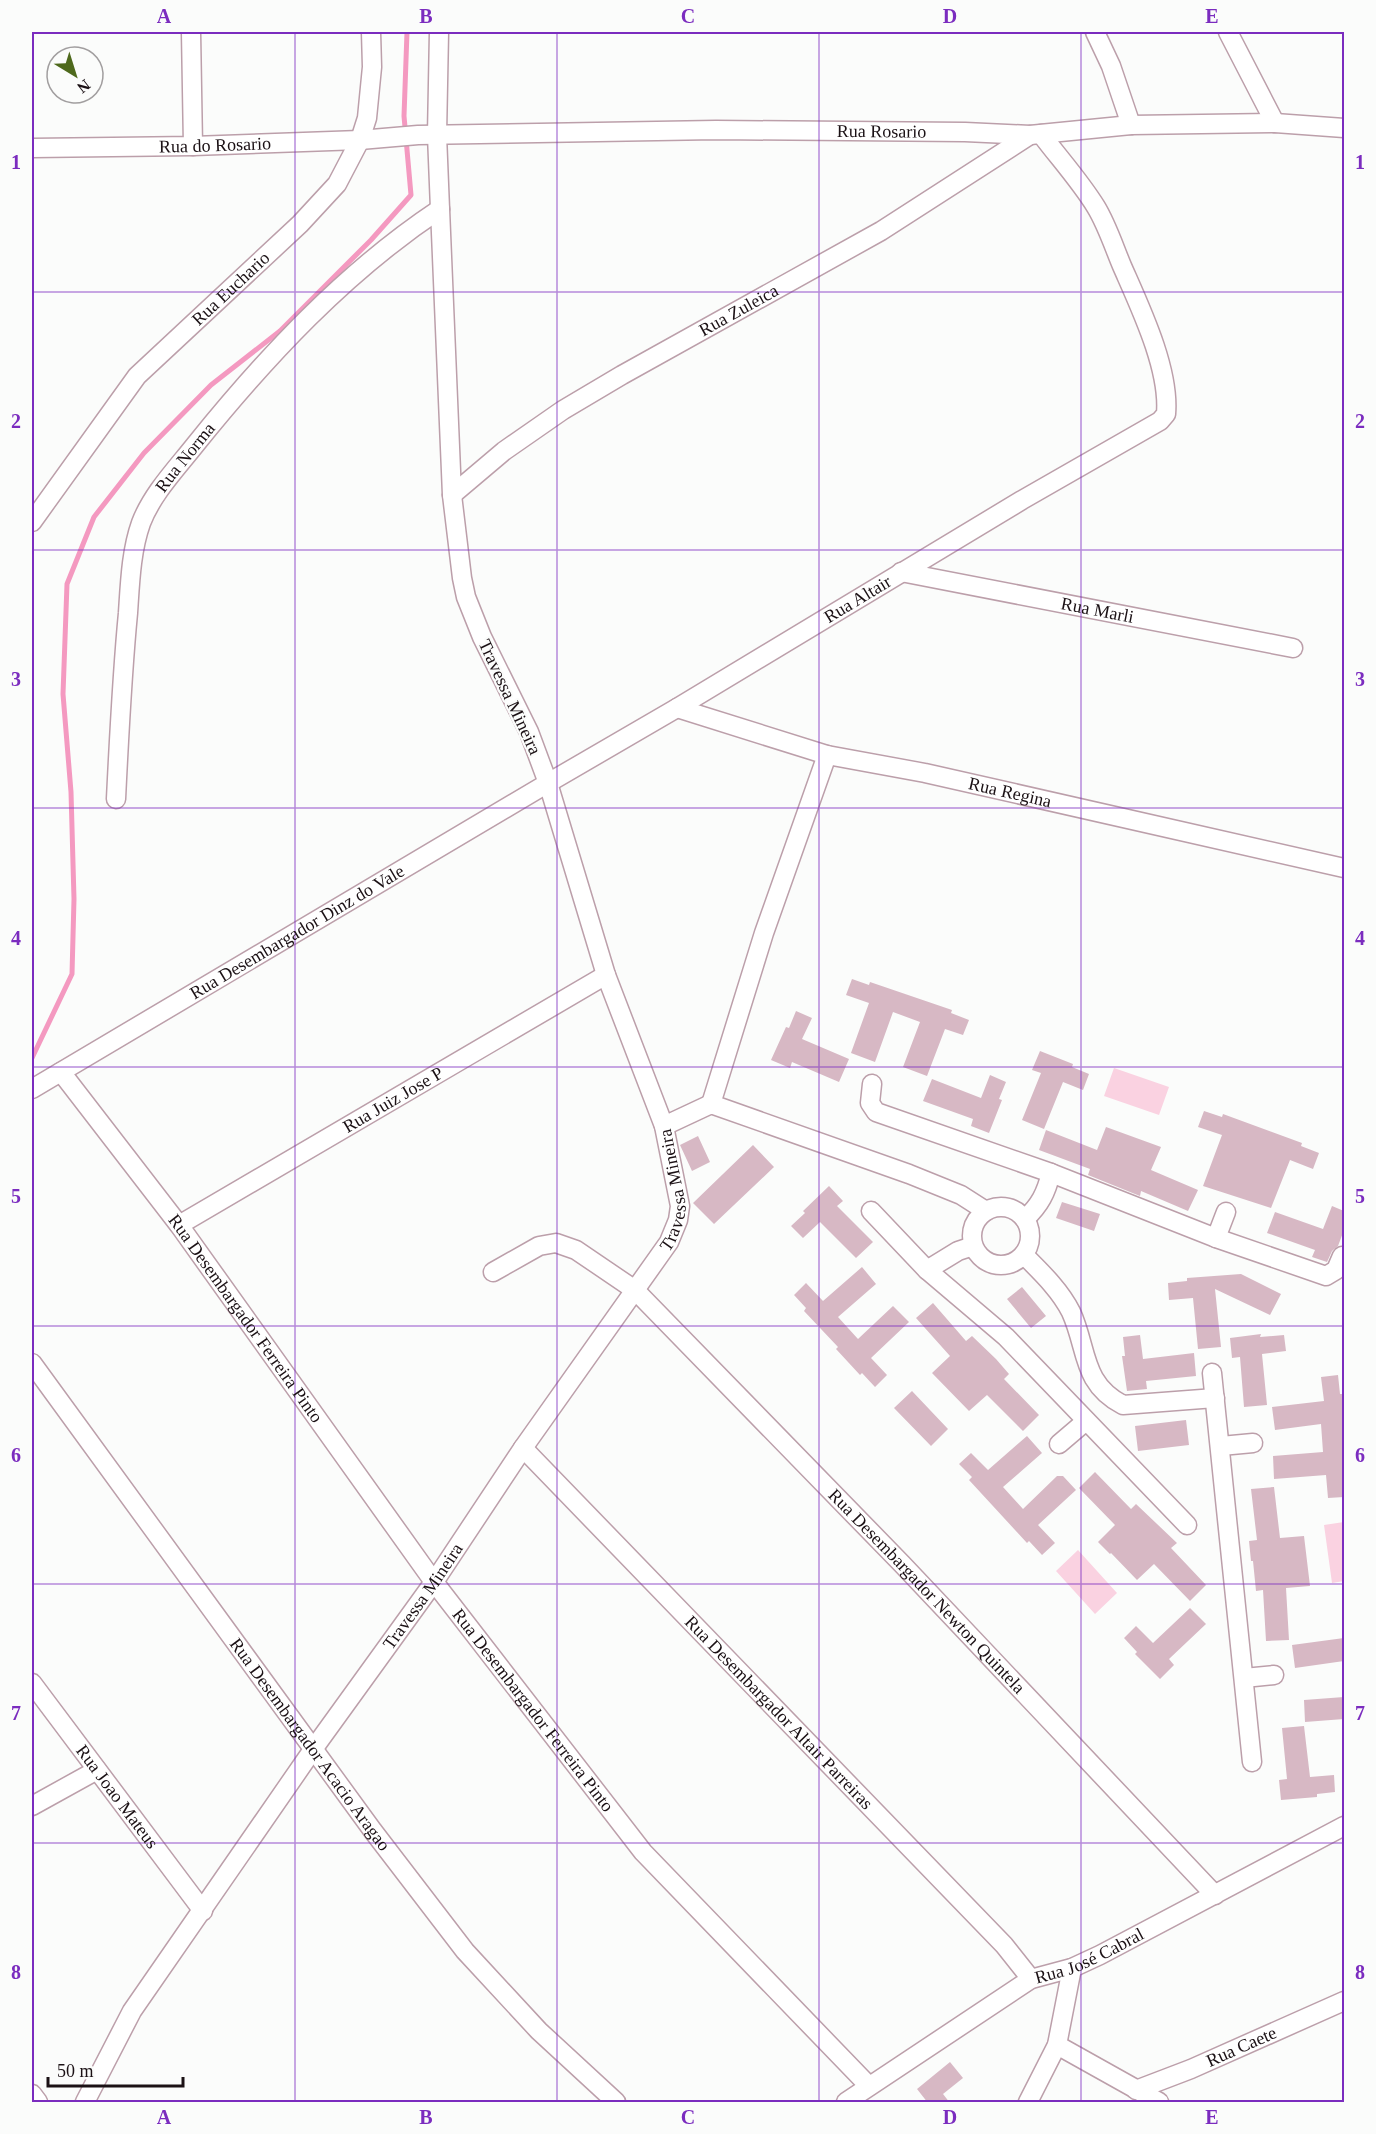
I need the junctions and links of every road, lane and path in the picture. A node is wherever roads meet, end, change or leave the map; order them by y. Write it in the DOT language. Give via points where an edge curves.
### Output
graph roads {
  1 [pos="191,32"];
  2 [pos="371,32"];
  3 [pos="439,32"];
  4 [pos="1095,32"];
  5 [pos="1228,32"];
  6 [pos="1275,123"];
  7 [pos="1131,125"];
  8 [pos="1344,128"];
  9 [pos="437,135"];
  10 [pos="1035,135"];
  11 [pos="399,136"];
  12 [pos="360,140"];
  13 [pos="193,146"];
  14 [pos="32,148"];
  15 [pos="440,209"];
  16 [pos="452,495"];
  17 [pos="32,522"];
  18 [pos="901,572"];
  19 [pos="1293,648"];
  20 [pos="677,708"];
  21 [pos="827,754"];
  22 [pos="548,783"];
  23 [pos="116,799"];
  24 [pos="1344,868"];
  25 [pos="606,975"];
  26 [pos="61,1072"];
  27 [pos="872,1083"];
  28 [pos="38,1085"];
  29 [pos="711,1104"];
  30 [pos="664,1126"];
  31 [pos="1052,1173"];
  32 [pos="871,1211"];
  33 [pos="986,1211"];
  34 [pos="1226,1212"];
  35 [pos="1025,1219"];
  36 [pos="179,1225"];
  37 [pos="1216,1238"];
  38 [pos="973,1246"];
  39 [pos="1024,1255"];
  40 [pos="1342,1256"];
  41 [pos="927,1270"];
  42 [pos="493,1272"];
  43 [pos="634,1290"];
  44 [pos="32,1363"];
  45 [pos="1212,1373"];
  46 [pos="1215,1398"];
  47 [pos="1086,1421"];
  48 [pos="1253,1443"];
  49 [pos="1059,1444"];
  50 [pos="1221,1446"];
  51 [pos="523,1448"];
  52 [pos="1187,1525"];
  53 [pos="434,1582"];
  54 [pos="1274,1675"];
  55 [pos="1244,1678"];
  56 [pos="32,1683"];
  57 [pos="314,1748"];
  58 [pos="1252,1762"];
  59 [pos="97,1770"];
  60 [pos="32,1806"];
  61 [pos="1344,1826"];
  62 [pos="1215,1895"];
  63 [pos="203,1911"];
  64 [pos="1072,1968"];
  65 [pos="1031,1979"];
  66 [pos="1344,2001"];
  67 [pos="1057,2045"];
  68 [pos="869,2086"];
  69 [pos="1136,2090"];
  70 [pos="32,2094"];
  71 [pos="38,2103"];
  72 [pos="84,2103"];
  73 [pos="616,2103"];
  74 [pos="846,2103"];
  75 [pos="1028,2103"];
  76 [pos="1159,2103"];
  1 -- 13 [label="street"];
  2 -- 12 [label="street, Rua Euchario" via="369,104"];
  3 -- 9 [label="street, Travessa Mineira"];
  4 -- 7 [label="street"];
  5 -- 6 [label="street"];
  6 -- 7 [label="street, Rua Rosario"];
  6 -- 8 [label="street, Rua Rosario"];
  7 -- 10 [label="street, Rua Rosario"];
  9 -- 10 [label="street, Rua Rosario" via="728,130"];
  9 -- 11 [label="street, Rua Rosario"];
  9 -- 15 [label="street, Travessa Mineira"];
  10 -- 16 [label="street, Rua Zuleica" via="881,231 563,410 504,451"];
  10 -- 18 [label="street, Rua Altair" via="1092,201 1114,246 1155,349 1167,399 1166,414 1156,424"];
  11 -- 12 [label="street, Rua do Rosario"];
  12 -- 13 [label="street, Rua do Rosario"];
  12 -- 17 [label="street, Rua Euchario" via="337,184 300,224 137,376"];
  13 -- 14 [label="street, Rua do Rosario"];
  15 -- 16 [label="street, Travessa Mineira"];
  15 -- 23 [label="street, Rua Norma" via="392,244 285,340 148,507 140,525 132,567"];
  16 -- 22 [label="street, Travessa Mineira" via="466,597"];
  18 -- 19 [label="street, Rua Marli"];
  18 -- 20 [label="street, Rua Altair"];
  20 -- 21 [label="street, Rua Regina"];
  20 -- 22 [label="street, Rua Altair"];
  21 -- 24 [label="street, Rua Regina"];
  21 -- 29 [label="street" via="764,933"];
  22 -- 25 [label="street, Travessa Mineira"];
  22 -- 26 [label="street, Rua Desembargador Dinz do Vale"];
  25 -- 30 [label="street, Travessa Mineira"];
  25 -- 36 [label="street, Rua Juiz Jose P"];
  26 -- 28 [label="street, Rua Desembargador Dinz do Vale"];
  26 -- 36 [label="street, Rua Desembargador Ferreira Pinto"];
  27 -- 31 [label="street" via="870,1103 876,1112"];
  29 -- 30 [label="street"];
  29 -- 33 [label="street" via="909,1174 961,1195"];
  30 -- 43 [label="street, Travessa Mineira" via="678,1191 678,1220 669,1242"];
  31 -- 35 [label="street" via="1040,1203"];
  31 -- 37 [label="street"];
  32 -- 41 [label="street"];
  33 -- 35 [label="street" via="1008,1208"];
  33 -- 38 [label="street" via="973,1228"];
  34 -- 37 [label="street"];
  35 -- 39 [label="street" via="1030,1238"];
  36 -- 53 [label="street, Rua Desembargador Ferreira Pinto"];
  37 -- 40 [label="street" via="1326,1276 1336,1270"];
  38 -- 39 [label="street" via="977,1254 992,1264 1009,1264"];
  38 -- 41 [label="street"];
  39 -- 46 [label="street" via="1063,1298 1078,1331 1087,1366 1112,1399 1123,1405"];
  41 -- 47 [label="street" via="1006,1337"];
  42 -- 43 [label="street, Rua Desembargador Newton Quintela" via="539,1246 556,1242 576,1250"];
  43 -- 51 [label="street, Travessa Mineira"];
  43 -- 62 [label="street, Rua Desembargador Newton Quintela" via="902,1564"];
  44 -- 57 [label="street, Rua Desembargador Acacio Aragao"];
  45 -- 46 [label="street"];
  46 -- 50 [label="street"];
  47 -- 49 [label="street"];
  47 -- 52 [label="street"];
  48 -- 50 [label="street"];
  50 -- 55 [label="street"];
  51 -- 53 [label="street, Travessa Mineira"];
  51 -- 65 [label="street, Rua Desembargador Altair Parreiras" via="1004,1945"];
  53 -- 57 [label="street, Travessa Mineira"];
  53 -- 68 [label="street, Rua Desembargador Ferreira Pinto" via="643,1852"];
  54 -- 55 [label="street"];
  55 -- 58 [label="street"];
  56 -- 59 [label="street, Rua Joao Mateus"];
  57 -- 63 [label="street, Travessa Mineira"];
  57 -- 73 [label="street, Rua Desembargador Acacio Aragao" via="465,1951 539,2031"];
  59 -- 60 [label="street"];
  59 -- 63 [label="street, Rua Joao Mateus"];
  61 -- 62 [label="street, Rua José Cabral"];
  62 -- 64 [label="street, Rua José Cabral"];
  63 -- 72 [label="street, Travessa Mineira" via="132,2011"];
  64 -- 65 [label="street, Rua José Cabral"];
  64 -- 67 [label="street"];
  65 -- 68 [label="street, Rua José Cabral"];
  66 -- 69 [label="street, Rua Caete"];
  67 -- 69 [label="street"];
  67 -- 75 [label="street"];
  68 -- 74 [label="street, Rua José Cabral"];
  69 -- 76 [label="street"];
  70 -- 71 [label="street"];
}
